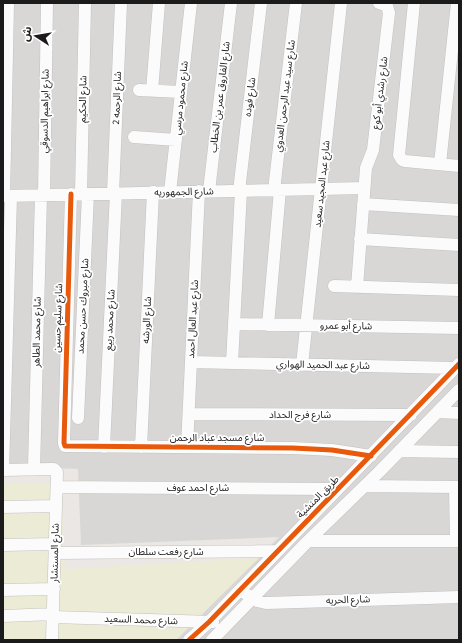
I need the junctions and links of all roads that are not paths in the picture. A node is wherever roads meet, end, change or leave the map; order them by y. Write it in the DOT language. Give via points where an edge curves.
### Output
graph roads {
  1 [pos="8,3"];
  2 [pos="47,3"];
  3 [pos="85,3"];
  4 [pos="121,3"];
  5 [pos="159,3"];
  6 [pos="191,3"];
  7 [pos="231,3"];
  8 [pos="261,3"];
  9 [pos="296,3"];
  10 [pos="341,3"];
  11 [pos="379,3"];
  12 [pos="414,3"];
  13 [pos="457,3"];
  14 [pos="139,90"];
  15 [pos="152,91"];
  16 [pos="181,92"];
  17 [pos="134,137"];
  18 [pos="176,140"];
  19 [pos="440,164"];
  20 [pos="459,166"];
  21 [pos="364,188"];
  22 [pos="321,189"];
  23 [pos="277,190"];
  24 [pos="204,191"];
  25 [pos="240,191"];
  26 [pos="153,192"];
  27 [pos="170,192"];
  28 [pos="115,193"];
  29 [pos="80,194"];
  30 [pos="42,195"];
  31 [pos="6,196"];
  32 [pos="363,204"];
  33 [pos="459,210"];
  34 [pos="360,239"];
  35 [pos="459,245"];
  36 [pos="334,286"];
  37 [pos="357,287"];
  38 [pos="459,290"];
  39 [pos="234,324"];
  40 [pos="268,325"];
  41 [pos="306,326"];
  42 [pos="459,328"];
  43 [pos="191,362"];
  44 [pos="232,363"];
  45 [pos="302,365"];
  46 [pos="457,366"];
  47 [pos="4,373"];
  48 [pos="459,390"];
  49 [pos="438,412"];
  50 [pos="459,413"];
  51 [pos="189,414"];
  52 [pos="411,415"];
  53 [pos="78,418"];
  54 [pos="64,443"];
  55 [pos="104,447"];
  56 [pos="141,447"];
  57 [pos="187,447"];
  58 [pos="399,452"];
  59 [pos="459,452"];
  60 [pos="371,456"];
  61 [pos="34,469"];
  62 [pos="3,470"];
  63 [pos="365,486"];
  64 [pos="57,487"];
  65 [pos="457,487"];
  66 [pos="338,489"];
  67 [pos="56,506"];
  68 [pos="3,507"];
  69 [pos="308,541"];
  70 [pos="458,541"];
  71 [pos="3,545"];
  72 [pos="55,548"];
  73 [pos="277,552"];
  74 [pos="54,589"];
  75 [pos="3,590"];
  76 [pos="240,590"];
  77 [pos="459,596"];
  78 [pos="252,598"];
  79 [pos="3,616"];
  80 [pos="54,616"];
  81 [pos="209,622"];
  82 [pos="228,623"];
  83 [pos="52,640"];
  84 [pos="189,640"];
  85 [pos="212,640"];
  1 -- 31 [label="street"];
  2 -- 30 [label="street, شارع ابراهيم الدسوقي"];
  3 -- 29 [label="street, شارع الحكيم"];
  4 -- 28 [label="street, شارع الرحمه 2"];
  5 -- 15 [label="street"];
  6 -- 16 [label="street, شارع محمود مرسي"];
  7 -- 24 [label="street, شارع الفاروق عمر بن الخطاب"];
  8 -- 25 [label="street, شارع فوده"];
  9 -- 23 [label="street, شارع سيد عبد الرحمن العدوي"];
  10 -- 22 [label="street, شارع عبد المجيد سعيد"];
  11 -- 21 [label="street, شارع رشدي أبو كوع" via="386,6 389,13 373,150 366,168"];
  12 -- 19 [label="street" via="399,152 400,158 404,161"];
  13 -- 19 [label="street"];
  14 -- 15 [label="street"];
  15 -- 16 [label="street"];
  16 -- 18 [label="street, شارع محمود مرسي"];
  17 -- 18 [label="street"];
  18 -- 27 [label="street, شارع محمود مرسي"];
  19 -- 20 [label="street"];
  21 -- 22 [label="street, شارع الجمهوريه"];
  21 -- 32 [label="street"];
  22 -- 23 [label="street, شارع الجمهوريه"];
  22 -- 41 [label="street, شارع عبد المجيد سعيد"];
  23 -- 25 [label="street, شارع الجمهوريه"];
  23 -- 40 [label="street, شارع سيد عبد الرحمن العدوي"];
  24 -- 25 [label="street, شارع الجمهوريه"];
  24 -- 27 [label="street, شارع الجمهوريه"];
  24 -- 43 [label="street, شارع عبد العال احمد"];
  25 -- 39 [label="street, شارع فوده"];
  26 -- 27 [label="street, شارع الجمهوريه"];
  26 -- 28 [label="street, شارع الجمهوريه"];
  26 -- 56 [label="street, شارع الورشه"];
  28 -- 29 [label="street, شارع الجمهوريه"];
  28 -- 55 [label="street, شارع محمد ربيع"];
  29 -- 30 [label="street, شارع الجمهوريه"];
  29 -- 53 [label="street, شارع مبروك حسن محمد"];
  29 -- 54 [label="street, شارع سليم حسين"];
  30 -- 31 [label="street, شارع الجمهوريه"];
  30 -- 61 [label="street, شارع محمد الطاهر"];
  31 -- 47 [label="street"];
  32 -- 33 [label="street"];
  32 -- 34 [label="street"];
  34 -- 35 [label="street"];
  34 -- 37 [label="street"];
  36 -- 37 [label="street"];
  37 -- 38 [label="street"];
  39 -- 40 [label="street, شارع أبو عمرو"];
  39 -- 44 [label="street, شارع فوده"];
  40 -- 41 [label="street, شارع أبو عمرو"];
  41 -- 42 [label="street, شارع أبو عمرو"];
  41 -- 45 [label="street, شارع عبد المجيد سعيد"];
  43 -- 44 [label="street, شارع عبد الحميد الهواري"];
  43 -- 51 [label="street, شارع عبد العال احمد"];
  44 -- 45 [label="street, شارع عبد الحميد الهواري"];
  45 -- 46 [label="street, شارع عبد الحميد الهواري"];
  46 -- 52 [label="street, طريق المنشية"];
  47 -- 62 [label="street"];
  48 -- 49 [label="street"];
  49 -- 50 [label="street"];
  49 -- 58 [label="street"];
  51 -- 52 [label="street, شارع فرج الحداد"];
  51 -- 57 [label="street, شارع عبد العال احمد"];
  52 -- 60 [label="street, طريق المنشية"];
  54 -- 55 [label="street, شارع مسجد عباد الرحمن" via="66,447"];
  55 -- 56 [label="street, شارع مسجد عباد الرحمن"];
  56 -- 57 [label="street, شارع مسجد عباد الرحمن"];
  57 -- 60 [label="street, شارع مسجد عباد الرحمن" via="313,448"];
  58 -- 59 [label="street"];
  58 -- 63 [label="street"];
  60 -- 66 [label="street, طريق المنشية"];
  61 -- 62 [label="street"];
  61 -- 64 [label="street, شارع المستشار" via="54,469 57,472"];
  63 -- 65 [label="street"];
  63 -- 69 [label="street"];
  64 -- 66 [label="street, شارع احمد عوف"];
  64 -- 67 [label="street, شارع المستشار"];
  65 -- 70 [label="street"];
  66 -- 73 [label="street, طريق المنشية"];
  67 -- 68 [label="street"];
  67 -- 72 [label="street, شارع المستشار"];
  69 -- 70 [label="street"];
  69 -- 78 [label="street"];
  71 -- 72 [label="street, شارع رفعت سلطان"];
  72 -- 73 [label="street, شارع رفعت سلطان"];
  72 -- 74 [label="street, شارع المستشار"];
  73 -- 76 [label="street, طريق المنشية"];
  74 -- 75 [label="street"];
  74 -- 80 [label="street, شارع المستشار"];
  76 -- 78 [label="street, شارع الحريه"];
  76 -- 81 [label="street, طريق المنشية"];
  77 -- 78 [label="street, شارع الحريه" via="266,603"];
  78 -- 82 [label="street"];
  79 -- 80 [label="street, شارع محمد السعيد"];
  80 -- 81 [label="street, شارع محمد السعيد"];
  80 -- 83 [label="street, شارع المستشار"];
  81 -- 82 [label="street, شارع محمد السعيد"];
  81 -- 84 [label="street, طريق المنشية"];
  82 -- 85 [label="street"];
}
